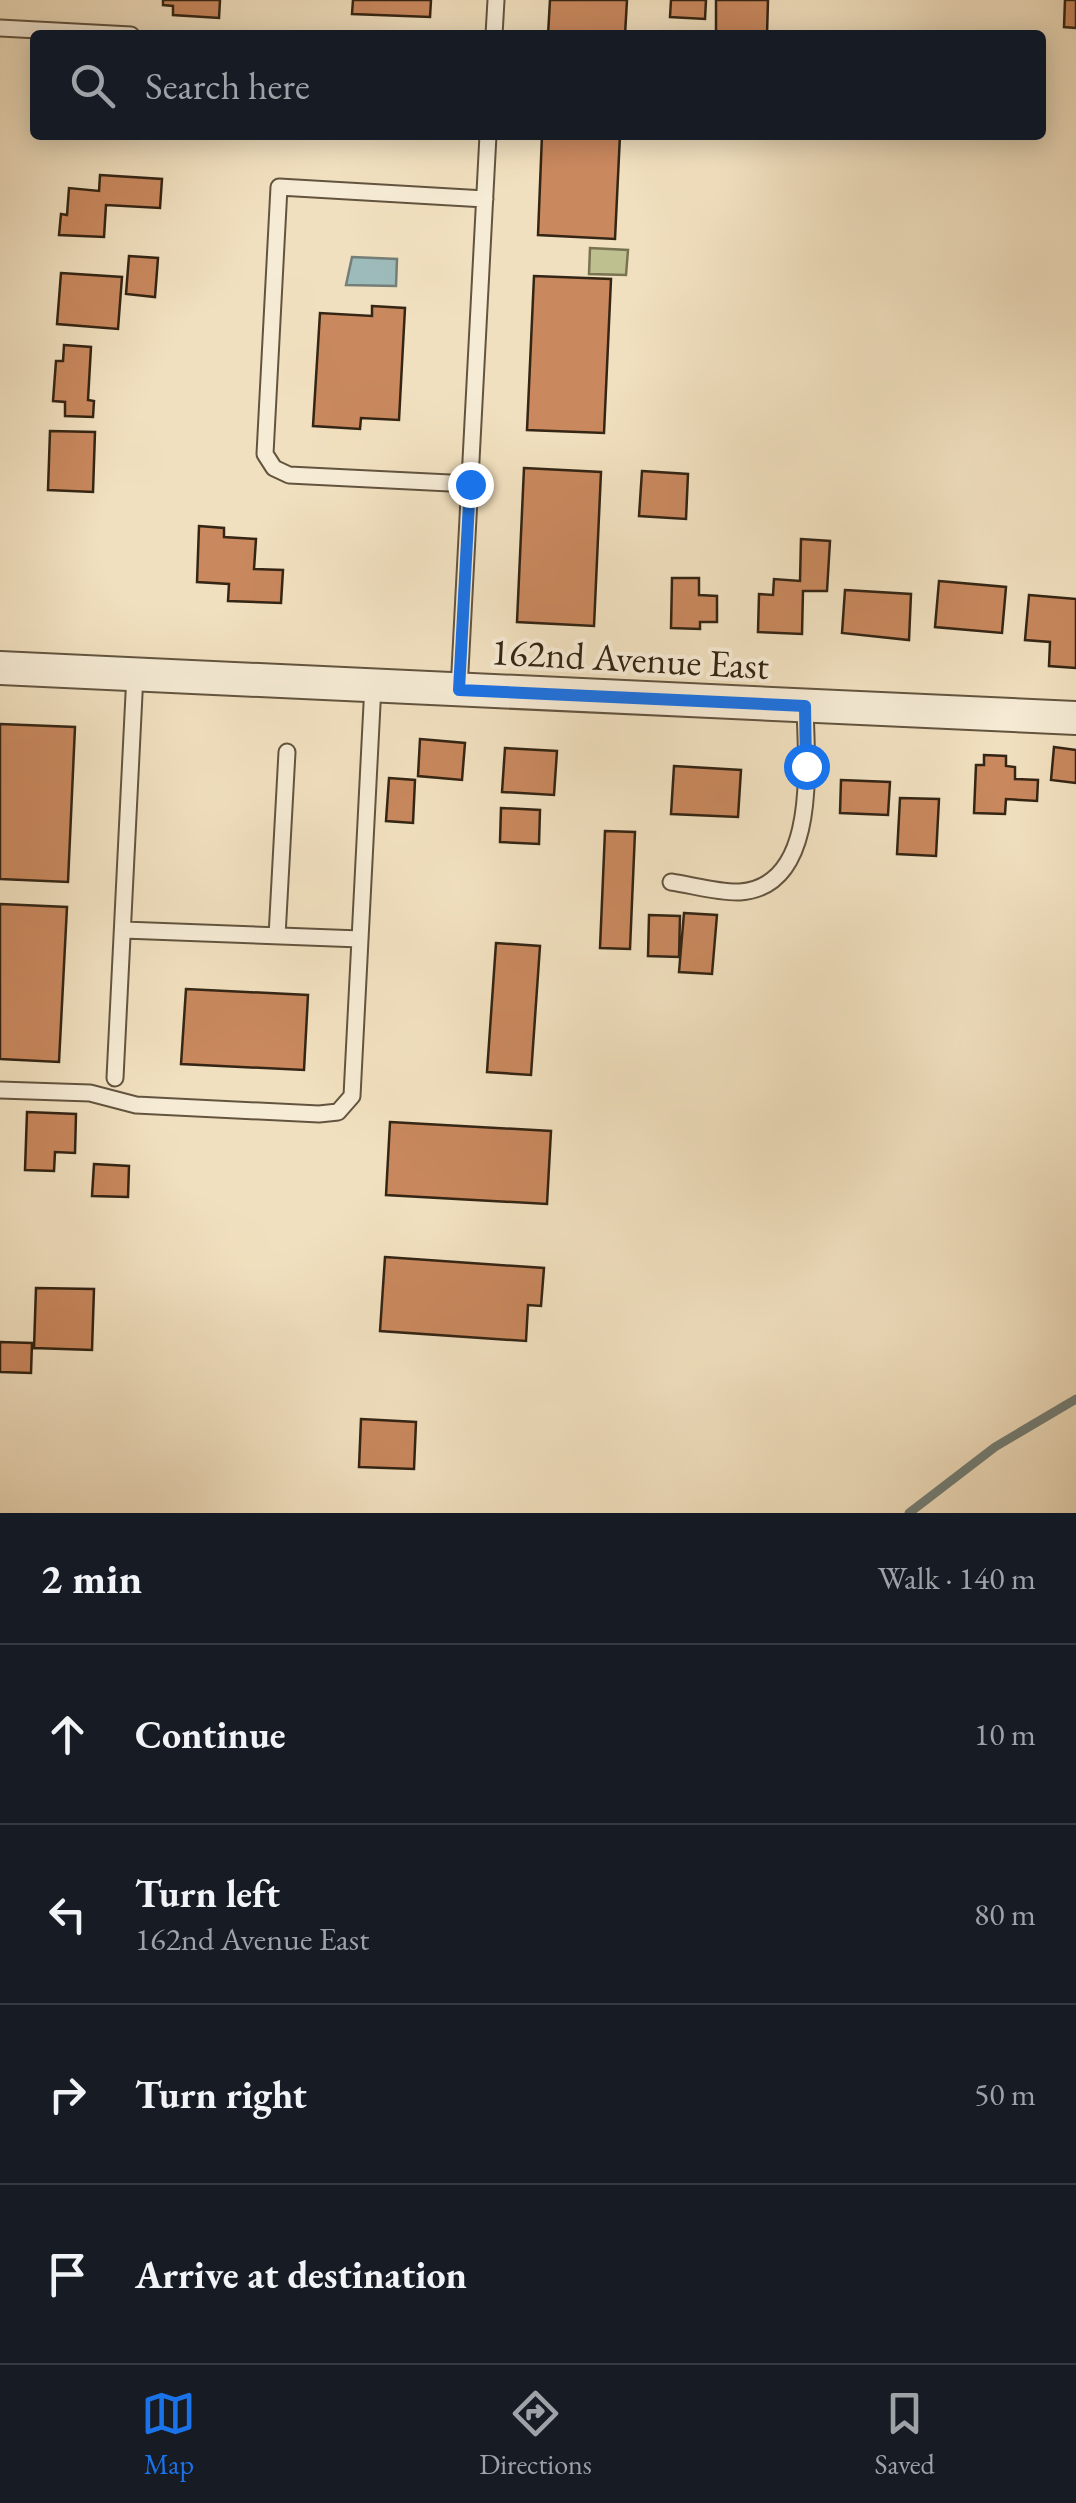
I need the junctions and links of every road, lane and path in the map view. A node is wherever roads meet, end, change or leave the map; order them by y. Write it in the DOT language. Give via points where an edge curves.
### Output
graph roads {
  1 [pos="496,0"];
  2 [pos="0,28"];
  3 [pos="37,30"];
  4 [pos="494,30"];
  5 [pos="488,140"];
  6 [pos="485,199"];
  7 [pos="470,484"];
  8 [pos="0,668"];
  9 [pos="135,674"];
  10 [pos="373,685"];
  11 [pos="459,690"];
  12 [pos="805,706"];
  13 [pos="1076,718"];
  14 [pos="286,752"];
  15 [pos="671,882"];
  16 [pos="124,930"];
  17 [pos="277,936"];
  18 [pos="360,940"];
  19 [pos="115,1078"];
  20 [pos="0,1090"];
  1 -- 4 [label="lane"];
  2 -- 3 [label="lane"];
  5 -- 6 [label="lane"];
  6 -- 7 [label="lane"];
  6 -- 7 [label="lane" via="278,187 264,454 288,475"];
  7 -- 11 [label="lane"];
  8 -- 9 [label="street, 162nd Avenue East"];
  9 -- 10 [label="street, 162nd Avenue East"];
  9 -- 16 [label="lane"];
  10 -- 11 [label="street, 162nd Avenue East"];
  10 -- 18 [label="lane"];
  11 -- 12 [label="street, 162nd Avenue East"];
  12 -- 13 [label="street, 162nd Avenue East"];
  12 -- 15 [label="lane" via="805,784 794,857 768,884 740,892"];
  14 -- 17 [label="lane"];
  16 -- 17 [label="lane"];
  16 -- 19 [label="lane"];
  17 -- 18 [label="lane"];
  18 -- 20 [label="lane" via="352,1096 338,1112 136,1105 90,1094"];
}
